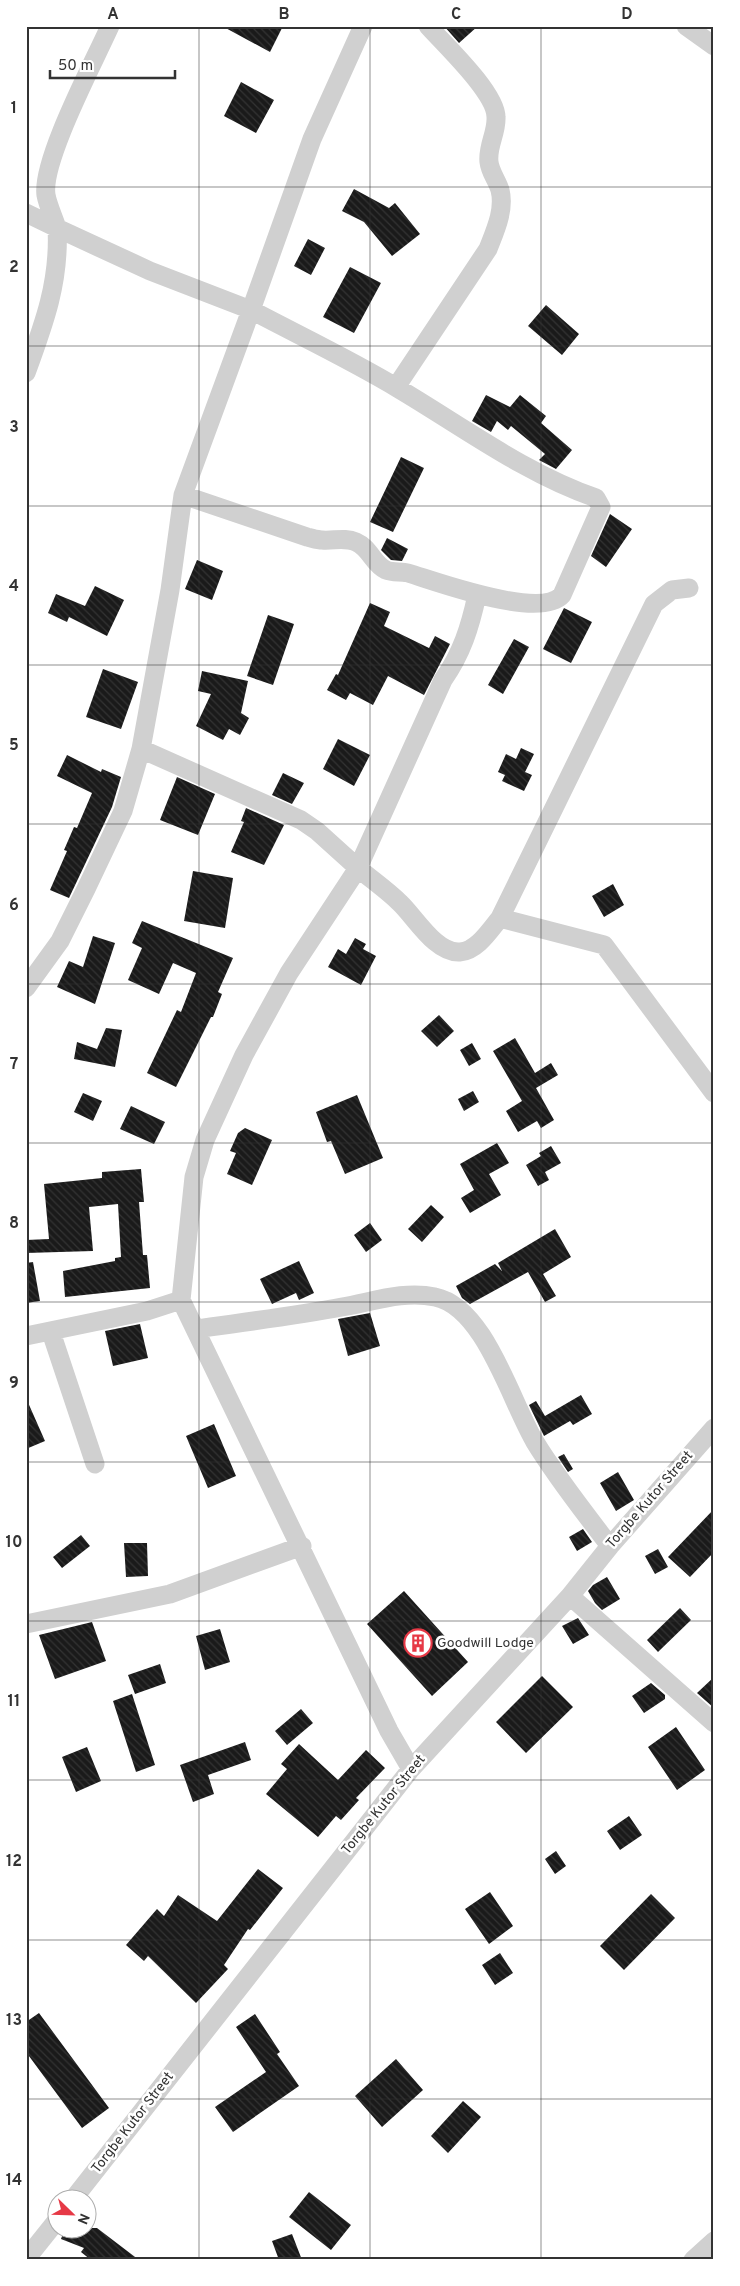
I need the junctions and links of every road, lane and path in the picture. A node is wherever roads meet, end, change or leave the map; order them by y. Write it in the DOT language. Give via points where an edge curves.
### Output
graph roads {
  1 [pos="110,26"];
  2 [pos="363,26"];
  3 [pos="428,26"];
  4 [pos="686,26"];
  5 [pos="714,46"];
  6 [pos="26,213"];
  7 [pos="57,228"];
  8 [pos="251,310"];
  9 [pos="26,373"];
  10 [pos="396,387"];
  11 [pos="183,495"];
  12 [pos="688,588"];
  13 [pos="478,596"];
  14 [pos="141,749"];
  15 [pos="358,868"];
  16 [pos="500,918"];
  17 [pos="26,988"];
  18 [pos="714,1093"];
  19 [pos="181,1300"];
  20 [pos="196,1329"];
  21 [pos="51,1332"];
  22 [pos="26,1336"];
  23 [pos="714,1428"];
  24 [pos="94,1464"];
  25 [pos="302,1546"];
  26 [pos="610,1546"];
  27 [pos="570,1596"];
  28 [pos="26,1624"];
  29 [pos="714,1723"];
  30 [pos="411,1769"];
  31 [pos="82,2188"];
  32 [pos="48,2232"];
  33 [pos="714,2241"];
  34 [pos="26,2259"];
  35 [pos="694,2260"];
  1 -- 7 [label="street" via="52,156 46,195"];
  2 -- 8 [label="street" via="312,139"];
  3 -- 10 [label="street" via="485,90 496,111 495,131 488,151 489,164 502,200 488,249"];
  4 -- 5 [label="street"];
  6 -- 7 [label="street"];
  7 -- 8 [label="street" via="150,271"];
  7 -- 9 [label="street" via="59,254 55,284"];
  8 -- 10 [label="street"];
  8 -- 11 [label="street"];
  10 -- 13 [label="street" via="533,470 600,502 598,515 559,599 543,604"];
  11 -- 13 [label="street" via="307,537 354,540 365,546 384,569 406,572"];
  11 -- 14 [label="street" via="170,590"];
  12 -- 16 [label="street" via="672,590 654,604"];
  13 -- 15 [label="street" via="468,634 443,680"];
  14 -- 15 [label="street" via="301,820"];
  14 -- 17 [label="street" via="123,811 86,889 60,941"];
  15 -- 16 [label="street" via="401,904 423,930 447,950 461,952 478,944"];
  15 -- 19 [label="street" via="289,973 244,1055 205,1140 194,1177"];
  16 -- 18 [label="street" via="604,946"];
  19 -- 20 [label="street"];
  19 -- 21 [label="street" via="147,1311"];
  20 -- 25 [label="street"];
  20 -- 26 [label="street" via="414,1294 437,1297 456,1305 490,1349 534,1440"];
  21 -- 22 [label="street"];
  21 -- 24 [label="street"];
  23 -- 26 [label="street, Torgbe Kutor Street"];
  25 -- 28 [label="street" via="170,1594"];
  25 -- 30 [label="street" via="389,1731"];
  26 -- 27 [label="street, Torgbe Kutor Street"];
  27 -- 29 [label="street"];
  27 -- 30 [label="street, Torgbe Kutor Street"];
  30 -- 31 [label="street, Torgbe Kutor Street"];
  32 -- 34 [label="street"];
  33 -- 35 [label="street"];
}
